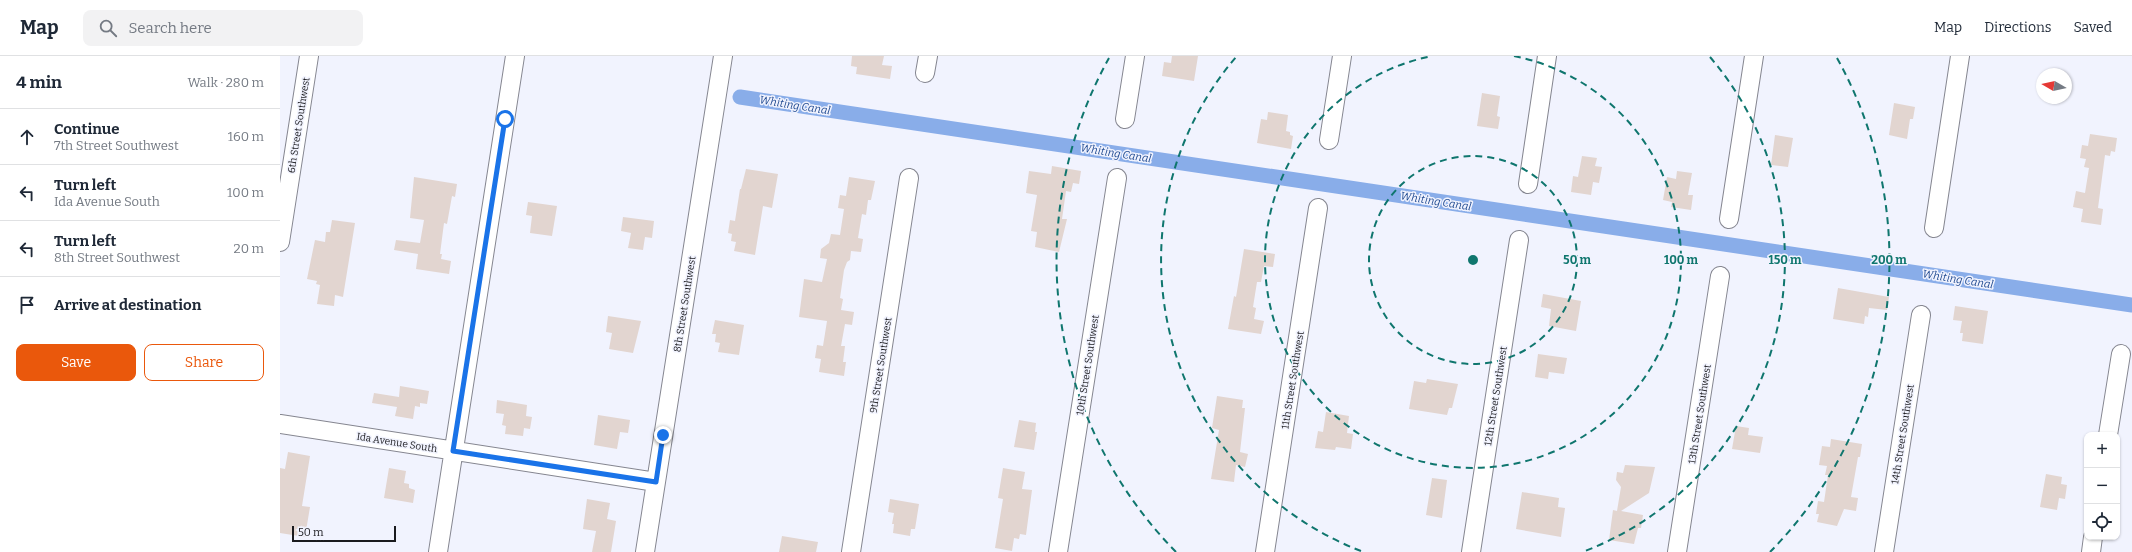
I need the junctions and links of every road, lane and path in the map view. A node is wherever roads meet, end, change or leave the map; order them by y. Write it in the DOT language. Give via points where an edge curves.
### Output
graph roads {
  1 [pos="309,56"];
  2 [pos="515,56"];
  3 [pos="723,56"];
  4 [pos="1135,56"];
  5 [pos="1342,56"];
  6 [pos="1547,56"];
  7 [pos="1754,56"];
  8 [pos="1960,56"];
  9 [pos="1125,119"];
  10 [pos="1329,140"];
  11 [pos="909,178"];
  12 [pos="1117,178"];
  13 [pos="1528,184"];
  14 [pos="1318,208"];
  15 [pos="1728,219"];
  16 [pos="1934,228"];
  17 [pos="1519,240"];
  18 [pos="280,242"];
  19 [pos="1720,276"];
  20 [pos="1921,316"];
  21 [pos="2121,354"];
  22 [pos="280,424"];
  23 [pos="2108,432"];
  24 [pos="453,451"];
  25 [pos="656,482"];
  26 [pos="2092,540"];
  27 [pos="438,552"];
  28 [pos="645,552"];
  29 [pos="851,552"];
  30 [pos="1058,552"];
  31 [pos="1265,552"];
  32 [pos="1471,552"];
  33 [pos="1677,552"];
  34 [pos="1884,552"];
  35 [pos="2090,552"];
  1 -- 18 [label="street, 6th Street Southwest"];
  2 -- 24 [label="street"];
  3 -- 25 [label="street, 8th Street Southwest"];
  4 -- 9 [label="street"];
  5 -- 10 [label="street"];
  6 -- 13 [label="street"];
  7 -- 15 [label="street"];
  8 -- 16 [label="street"];
  11 -- 29 [label="street, 9th Street Southwest"];
  12 -- 30 [label="street, 10th Street Southwest"];
  14 -- 31 [label="street, 11th Street Southwest"];
  17 -- 32 [label="street, 12th Street Southwest"];
  19 -- 33 [label="street, 13th Street Southwest"];
  20 -- 34 [label="street, 14th Street Southwest"];
  21 -- 23 [label="street"];
  22 -- 24 [label="street, Ida Avenue South"];
  24 -- 25 [label="street, Ida Avenue South"];
  24 -- 27 [label="street"];
  25 -- 28 [label="street, 8th Street Southwest"];
  26 -- 35 [label="street"];
}
